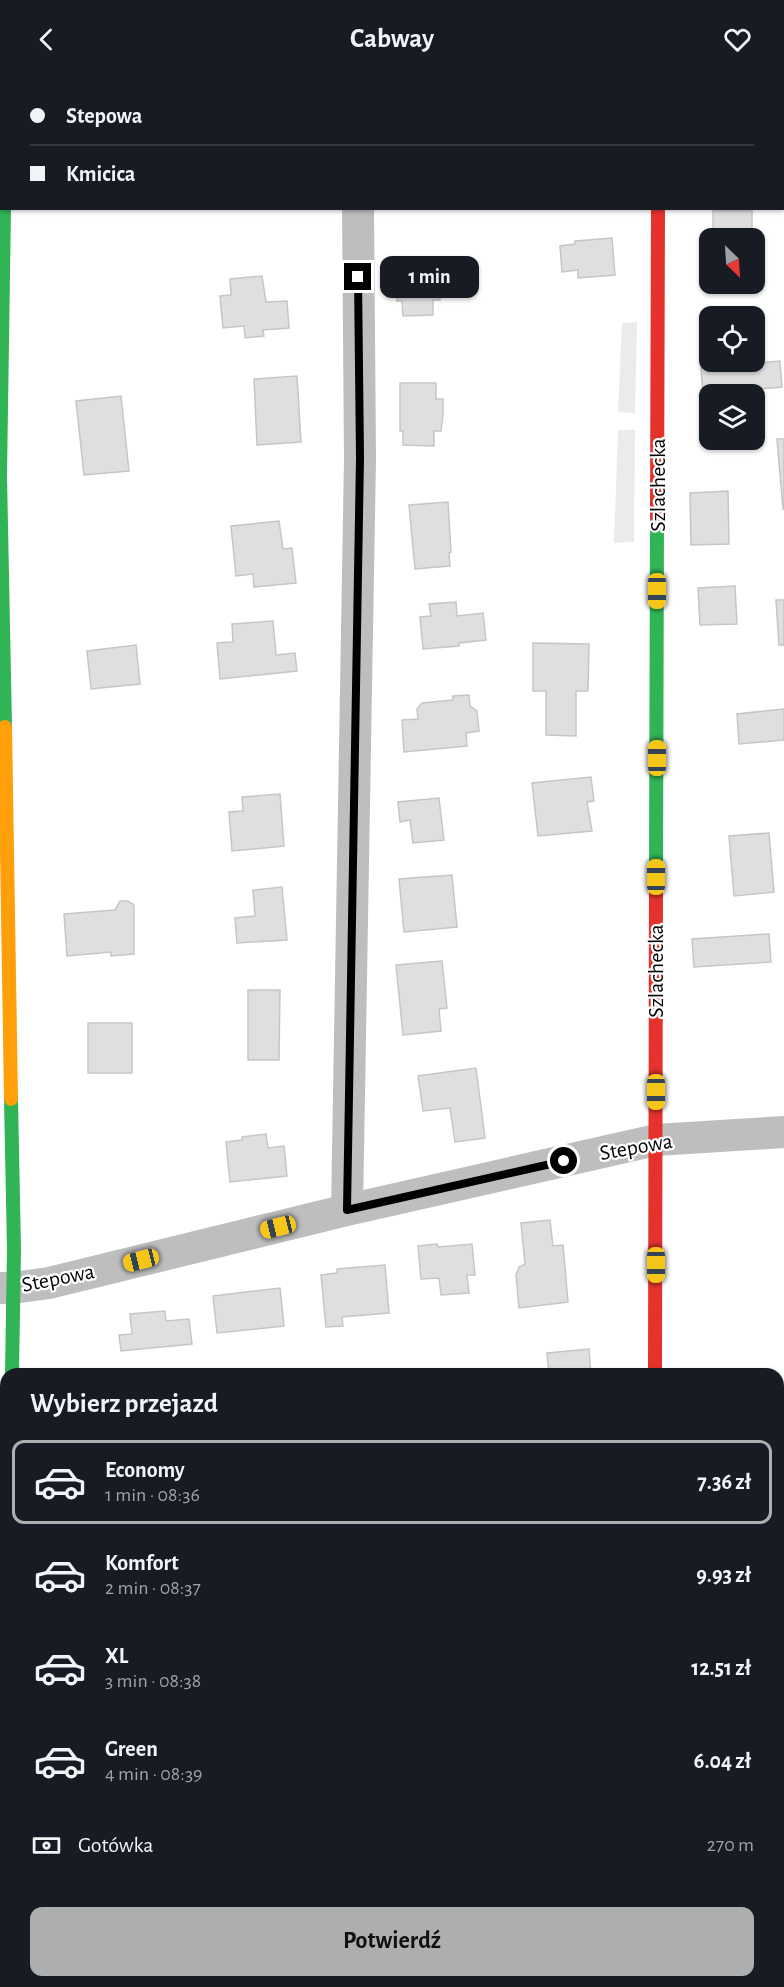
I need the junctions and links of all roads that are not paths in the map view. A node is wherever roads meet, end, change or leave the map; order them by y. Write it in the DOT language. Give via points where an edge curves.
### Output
graph roads {
  1 [pos="4,210"];
  2 [pos="358,210"];
  3 [pos="658,210"];
  4 [pos="0,475"];
  5 [pos="784,1132"];
  6 [pos="656,1140"];
  7 [pos="347,1210"];
  8 [pos="7,1288"];
  9 [pos="12,1368"];
  10 [pos="656,1368"];
  1 -- 4 [label="street"];
  2 -- 7 [label="street" via="360,458"];
  3 -- 6 [label="street, Szlachecka"];
  4 -- 8 [label="street"];
  5 -- 6 [label="street, Stepowa"];
  6 -- 7 [label="street, Stepowa"];
  6 -- 10 [label="street, Szlachecka"];
  7 -- 8 [label="street, Stepowa" via="49,1282"];
  8 -- 9 [label="street"];
}
